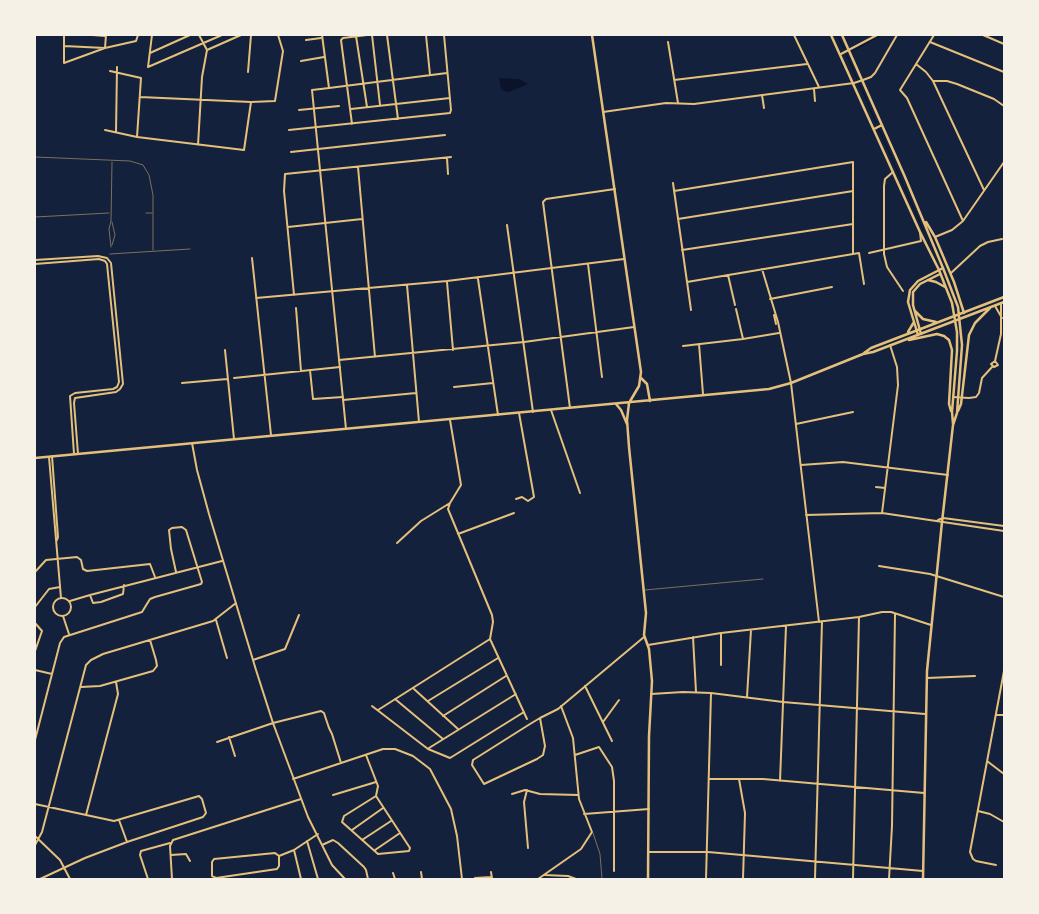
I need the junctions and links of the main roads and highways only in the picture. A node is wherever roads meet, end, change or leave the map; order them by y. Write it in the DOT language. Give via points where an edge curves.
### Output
graph roads {
  1 [pos="592,35"];
  2 [pos="831,35"];
  3 [pos="842,35"];
  4 [pos="882,125"];
  5 [pos="874,128"];
  6 [pos="924,220"];
  7 [pos="943,268"];
  8 [pos="939,270"];
  9 [pos="945,272"];
  10 [pos="941,274"];
  11 [pos="926,281"];
  12 [pos="947,290"];
  13 [pos="1004,297"];
  14 [pos="1002,302"];
  15 [pos="993,306"];
  16 [pos="914,310"];
  17 [pos="964,312"];
  18 [pos="914,320"];
  19 [pos="938,322"];
  20 [pos="918,330"];
  21 [pos="906,334"];
  22 [pos="920,334"];
  23 [pos="898,342"];
  24 [pos="863,354"];
  25 [pos="641,378"];
  26 [pos="960,398"];
  27 [pos="650,401"];
  28 [pos="629,403"];
  29 [pos="616,404"];
  30 [pos="952,412"];
  31 [pos="627,424"];
  32 [pos="953,425"];
  33 [pos="35,458"];
  34 [pos="648,879"];
  35 [pos="923,879"];
  1 -- 25 [label="main road"];
  2 -- 5 [label="main road"];
  3 -- 4 [label="main road"];
  4 -- 5 [label="main road"];
  4 -- 6 [label="main road"];
  5 -- 8 [label="main road"];
  6 -- 7 [label="main road"];
  6 -- 17 [label="main road" via="935,237"];
  7 -- 8 [label="main road"];
  7 -- 9 [label="main road"];
  8 -- 10 [label="main road"];
  8 -- 18 [label="main road" via="918,281 910,290 908,302"];
  9 -- 10 [label="main road"];
  9 -- 26 [label="main road" via="961,324"];
  10 -- 11 [label="main road"];
  10 -- 12 [label="main road"];
  11 -- 12 [label="main road" via="936,282"];
  11 -- 16 [label="main road" via="913,292"];
  12 -- 30 [label="main road" via="956,325"];
  13 -- 17 [label="main road"];
  14 -- 15 [label="main road"];
  15 -- 22 [label="main road"];
  15 -- 26 [label="main road" via="975,322 969,335"];
  16 -- 19 [label="main road" via="924,319"];
  16 -- 20 [label="main road"];
  17 -- 19 [label="main road"];
  18 -- 20 [label="main road"];
  18 -- 21 [label="main road"];
  19 -- 20 [label="main road"];
  20 -- 21 [label="main road"];
  20 -- 22 [label="main road"];
  21 -- 24 [label="main road"];
  22 -- 23 [label="main road"];
  23 -- 24 [label="main road"];
  23 -- 30 [label="main road" via="937,334 949,340 952,350 949,404"];
  24 -- 27 [label="main road" via="791,383 763,390"];
  25 -- 27 [label="main road" via="647,384"];
  25 -- 28 [label="main road"];
  26 -- 32 [label="main road"];
  27 -- 28 [label="main road"];
  28 -- 29 [label="main road"];
  28 -- 31 [label="main road"];
  29 -- 31 [label="main road"];
  29 -- 33 [label="main road"];
  30 -- 32 [label="main road"];
  31 -- 34 [label="main road" via="647,618 644,637 648,645 652,694"];
  32 -- 35 [label="main road" via="927,678"];
}
